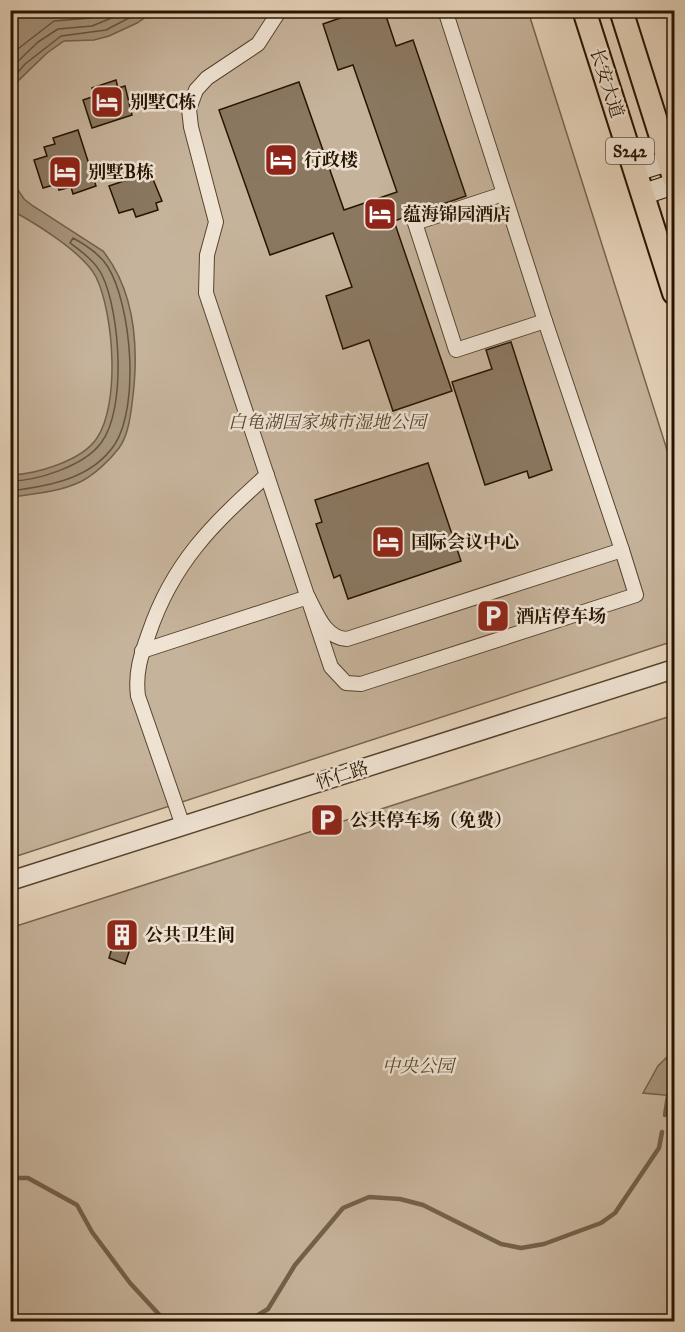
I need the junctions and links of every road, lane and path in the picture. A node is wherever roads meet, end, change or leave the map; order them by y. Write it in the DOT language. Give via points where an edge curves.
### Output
graph roads {
  1 [pos="280,10"];
  2 [pos="446,10"];
  3 [pos="584,10"];
  4 [pos="621,10"];
  5 [pos="673,166"];
  6 [pos="636,171"];
  7 [pos="675,184"];
  8 [pos="503,194"];
  9 [pos="644,194"];
  10 [pos="675,293"];
  11 [pos="544,321"];
  12 [pos="267,475"];
  13 [pos="622,550"];
  14 [pos="308,597"];
  15 [pos="142,651"];
  16 [pos="675,669"];
  17 [pos="183,826"];
  18 [pos="10,881"];
  1 -- 12 [label="street" via="258,44 196,90 189,109 216,222 207,255 206,293"];
  2 -- 8 [label="street"];
  3 -- 6 [label="main road, 长安大道 / S242"];
  4 -- 5 [label="main road, 长安大道 / S242"];
  5 -- 6 [label="main road"];
  6 -- 9 [label="main road, 长安大道 / S242"];
  7 -- 9 [label="main road"];
  8 -- 11 [label="street"];
  8 -- 11 [label="street" via="415,223 425,255 456,350"];
  9 -- 10 [label="main road, 长安大道 / S242"];
  11 -- 13 [label="street"];
  12 -- 14 [label="street"];
  12 -- 15 [label="street" via="197,542 157,609"];
  13 -- 14 [label="street" via="347,639 333,636"];
  13 -- 14 [label="street" via="636,595 353,686 331,667"];
  14 -- 15 [label="street"];
  15 -- 17 [label="street" via="136,676 138,696"];
  16 -- 17 [label="street, 怀仁路"];
  17 -- 18 [label="street, 怀仁路"];
}
